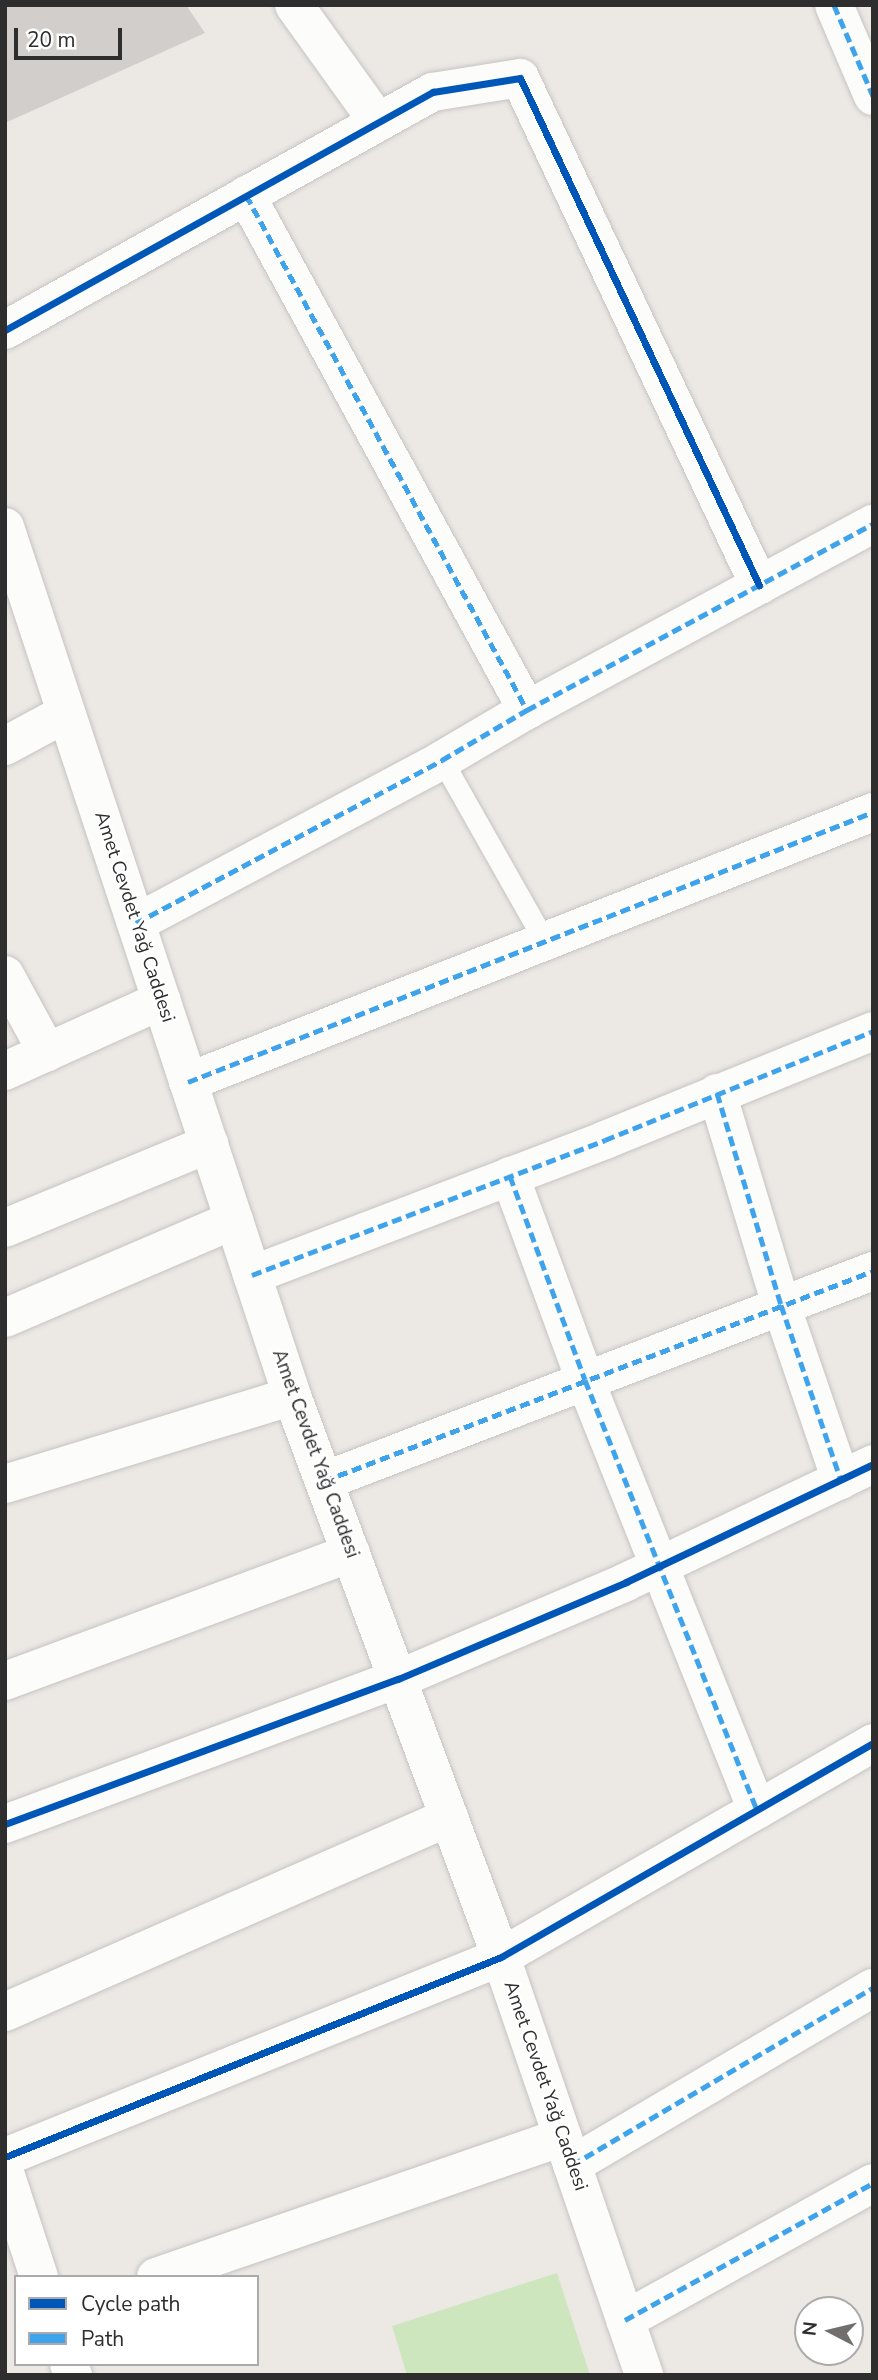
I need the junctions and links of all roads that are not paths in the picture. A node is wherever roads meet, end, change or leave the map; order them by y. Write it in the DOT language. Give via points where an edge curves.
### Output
graph roads {
  1 [pos="293,5"];
  2 [pos="834,5"];
  3 [pos="873,96"];
  4 [pos="378,122"];
  5 [pos="246,195"];
  6 [pos="5,330"];
  7 [pos="873,524"];
  8 [pos="5,527"];
  9 [pos="759,585"];
  10 [pos="527,710"];
  11 [pos="66,713"];
  12 [pos="5,746"];
  13 [pos="442,761"];
  14 [pos="873,811"];
  15 [pos="136,923"];
  16 [pos="545,942"];
  17 [pos="5,975"];
  18 [pos="162,1000"];
  19 [pos="873,1031"];
  20 [pos="47,1052"];
  21 [pos="5,1071"];
  22 [pos="188,1082"];
  23 [pos="717,1093"];
  24 [pos="209,1144"];
  25 [pos="510,1176"];
  26 [pos="234,1220"];
  27 [pos="5,1228"];
  28 [pos="873,1271"];
  29 [pos="252,1275"];
  30 [pos="781,1305"];
  31 [pos="5,1318"];
  32 [pos="585,1380"];
  33 [pos="292,1396"];
  34 [pos="857,1472"];
  35 [pos="324,1481"];
  36 [pos="5,1484"];
  37 [pos="351,1553"];
  38 [pos="659,1566"];
  39 [pos="398,1679"];
  40 [pos="5,1681"];
  41 [pos="873,1743"];
  42 [pos="757,1810"];
  43 [pos="449,1817"];
  44 [pos="5,1824"];
  45 [pos="501,1956"];
  46 [pos="873,1988"];
  47 [pos="5,2012"];
  48 [pos="568,2151"];
  49 [pos="5,2157"];
  50 [pos="5,2173"];
  51 [pos="873,2183"];
  52 [pos="38,2275"];
  53 [pos="163,2275"];
  54 [pos="625,2320"];
  55 [pos="644,2375"];
  1 -- 4 [label="street"];
  2 -- 3 [label="street"];
  4 -- 5 [label="street"];
  4 -- 9 [label="street" via="433,92 520,78"];
  5 -- 6 [label="street"];
  5 -- 10 [label="street"];
  7 -- 9 [label="street"];
  8 -- 11 [label="street, Amet Cevdet Yağ Caddesi"];
  9 -- 10 [label="street"];
  10 -- 13 [label="street"];
  11 -- 12 [label="street"];
  11 -- 15 [label="street, Amet Cevdet Yağ Caddesi"];
  13 -- 15 [label="street"];
  13 -- 16 [label="lane"];
  14 -- 16 [label="street"];
  15 -- 18 [label="street, Amet Cevdet Yağ Caddesi"];
  16 -- 22 [label="street"];
  17 -- 20 [label="street"];
  18 -- 20 [label="street"];
  18 -- 22 [label="street, Amet Cevdet Yağ Caddesi"];
  19 -- 23 [label="street"];
  20 -- 21 [label="street"];
  22 -- 24 [label="street, Amet Cevdet Yağ Caddesi"];
  23 -- 25 [label="street"];
  23 -- 30 [label="street"];
  24 -- 26 [label="street, Amet Cevdet Yağ Caddesi"];
  24 -- 27 [label="street"];
  25 -- 29 [label="street"];
  25 -- 32 [label="street"];
  26 -- 29 [label="street, Amet Cevdet Yağ Caddesi"];
  26 -- 31 [label="street"];
  28 -- 30 [label="street"];
  29 -- 33 [label="street, Amet Cevdet Yağ Caddesi"];
  30 -- 32 [label="street"];
  30 -- 34 [label="street"];
  32 -- 35 [label="street"];
  32 -- 38 [label="street"];
  33 -- 35 [label="street, Amet Cevdet Yağ Caddesi"];
  33 -- 36 [label="street"];
  34 -- 38 [label="street"];
  35 -- 37 [label="street, Amet Cevdet Yağ Caddesi"];
  37 -- 39 [label="street, Amet Cevdet Yağ Caddesi"];
  37 -- 40 [label="street"];
  38 -- 39 [label="street"];
  38 -- 42 [label="street"];
  39 -- 43 [label="street, Amet Cevdet Yağ Caddesi"];
  39 -- 44 [label="street"];
  41 -- 42 [label="street"];
  42 -- 45 [label="street"];
  43 -- 45 [label="street, Amet Cevdet Yağ Caddesi"];
  43 -- 47 [label="street"];
  45 -- 48 [label="street, Amet Cevdet Yağ Caddesi"];
  45 -- 49 [label="street"];
  46 -- 48 [label="street"];
  48 -- 53 [label="street"];
  48 -- 54 [label="street, Amet Cevdet Yağ Caddesi"];
  50 -- 52 [label="street"];
  51 -- 54 [label="street"];
  54 -- 55 [label="street, Amet Cevdet Yağ Caddesi"];
}
